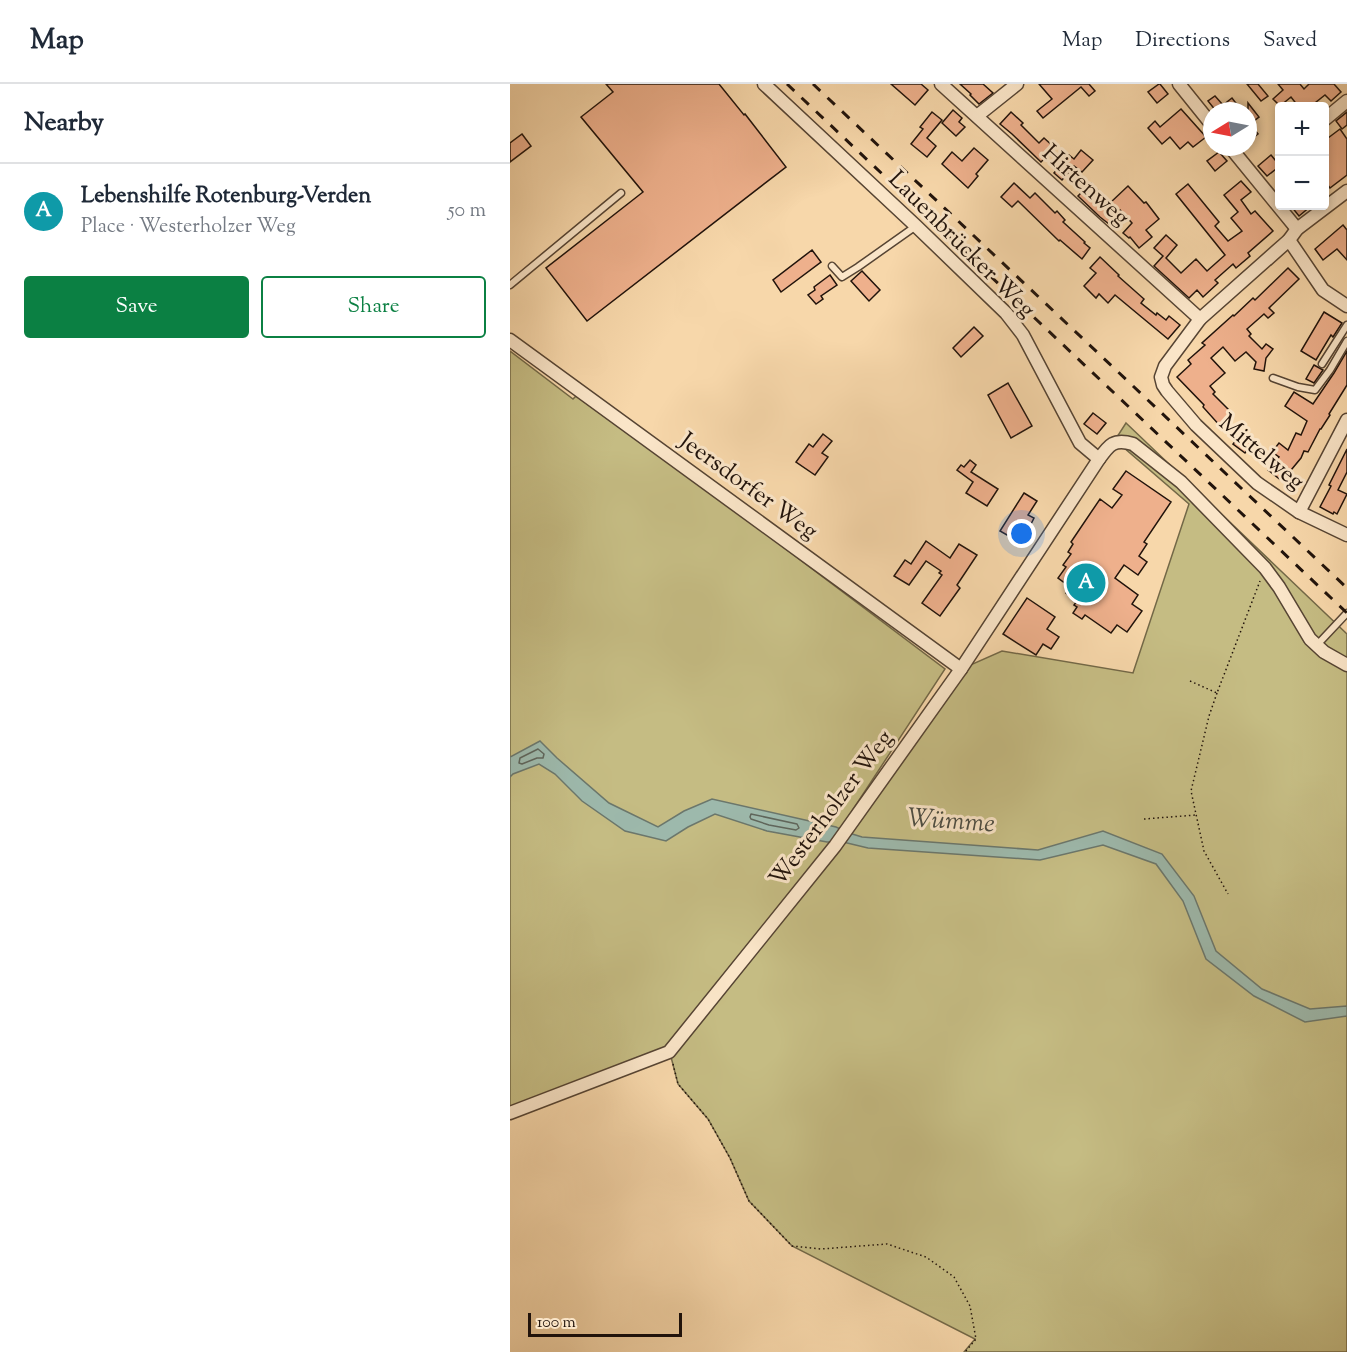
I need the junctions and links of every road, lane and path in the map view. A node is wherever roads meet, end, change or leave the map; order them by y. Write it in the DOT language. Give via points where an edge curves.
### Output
graph roads {
  1 [pos="764,84"];
  2 [pos="942,84"];
  3 [pos="1017,84"];
  4 [pos="1179,84"];
  5 [pos="1347,101"];
  6 [pos="1203,114"];
  7 [pos="977,116"];
  8 [pos="1329,116"];
  9 [pos="1237,156"];
  10 [pos="1347,191"];
  11 [pos="621,193"];
  12 [pos="916,226"];
  13 [pos="1297,229"];
  14 [pos="1289,240"];
  15 [pos="832,266"];
  16 [pos="510,285"];
  17 [pos="1347,306"];
  18 [pos="1200,319"];
  19 [pos="1347,325"];
  20 [pos="510,340"];
  21 [pos="1347,341"];
  22 [pos="1322,364"];
  23 [pos="1273,378"];
  24 [pos="1347,420"];
  25 [pos="1099,459"];
  26 [pos="1299,512"];
  27 [pos="1347,536"];
  28 [pos="1265,568"];
  29 [pos="1347,613"];
  30 [pos="1316,645"];
  31 [pos="1347,665"];
  32 [pos="961,669"];
  33 [pos="1190,681"];
  34 [pos="1217,693"];
  35 [pos="1197,815"];
  36 [pos="1144,819"];
  37 [pos="1228,894"];
  38 [pos="669,1052"];
  39 [pos="510,1113"];
  40 [pos="965,1352"];
  1 -- 12 [label="street, Lauenbrücker Weg"];
  2 -- 7 [label="street, Hirtenweg"];
  3 -- 7 [label="street"];
  4 -- 6 [label="street"];
  5 -- 8 [label="street"];
  7 -- 18 [label="street, Hirtenweg"];
  9 -- 13 [label="street"];
  10 -- 13 [label="street"];
  11 -- 16 [label="lane"];
  12 -- 15 [label="lane" via="842,277"];
  12 -- 25 [label="street, Lauenbrücker Weg" via="1015,324 1080,443"];
  13 -- 14 [label="street"];
  14 -- 17 [label="street" via="1323,290"];
  14 -- 18 [label="street"];
  18 -- 26 [label="street, Mittelweg" via="1165,366 1163,385 1216,445 1257,483"];
  19 -- 22 [label="lane"];
  20 -- 32 [label="street, Jeersdorfer Weg"];
  21 -- 23 [label="lane" via="1316,390"];
  24 -- 26 [label="street"];
  25 -- 28 [label="street, Westerholzer Weg" via="1113,443 1132,444 1181,482"];
  25 -- 32 [label="street, Westerholzer Weg"];
  26 -- 27 [label="street, Mittelweg"];
  28 -- 30 [label="street"];
  28 -- 34 [label="path"];
  29 -- 30 [label="lane"];
  30 -- 31 [label="street"];
  32 -- 38 [label="street, Westerholzer Weg" via="835,846"];
  33 -- 34 [label="path"];
  34 -- 35 [label="path" via="1191,791"];
  35 -- 36 [label="path"];
  35 -- 37 [label="path" via="1204,851"];
  38 -- 39 [label="street"];
  38 -- 40 [label="path" via="678,1084 708,1119 749,1201 792,1246 821,1249 887,1244 926,1257 954,1277 970,1306 976,1339"];
}
